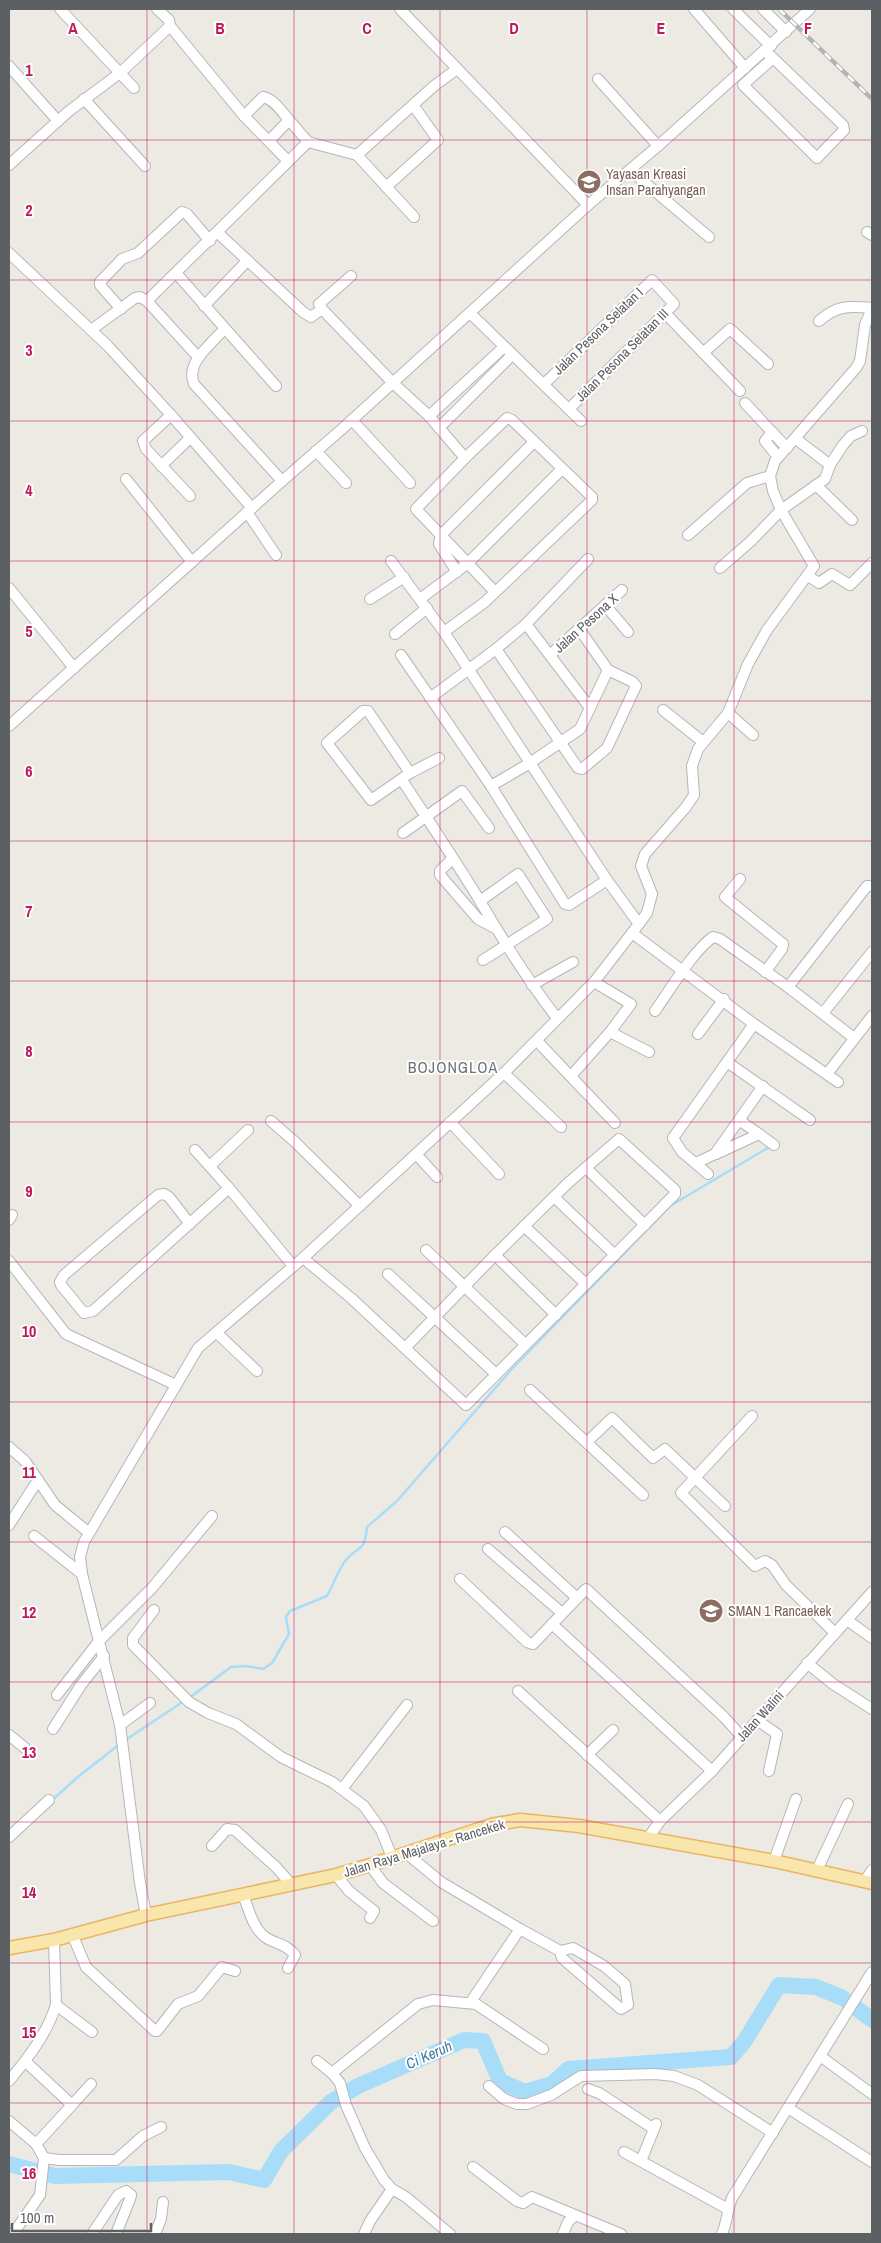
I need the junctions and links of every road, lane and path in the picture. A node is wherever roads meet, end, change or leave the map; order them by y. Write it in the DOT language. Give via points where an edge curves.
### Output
graph roads {
  1 [pos="60,9"];
  2 [pos="158,9"];
  3 [pos="400,9"];
  4 [pos="694,9"];
  5 [pos="733,9"];
  6 [pos="764,9"];
  7 [pos="810,9"];
  8 [pos="170,26"];
  9 [pos="786,32"];
  10 [pos="768,48"];
  11 [pos="773,58"];
  12 [pos="9,66"];
  13 [pos="745,68"];
  14 [pos="458,69"];
  15 [pos="120,72"];
  16 [pos="598,79"];
  17 [pos="134,88"];
  18 [pos="84,99"];
  19 [pos="413,105"];
  20 [pos="244,116"];
  21 [pos="289,120"];
  22 [pos="58,121"];
  23 [pos="269,141"];
  24 [pos="308,142"];
  25 [pos="658,146"];
  26 [pos="357,155"];
  27 [pos="288,162"];
  28 [pos="9,165"];
  29 [pos="145,166"];
  30 [pos="630,170"];
  31 [pos="386,187"];
  32 [pos="588,205"];
  33 [pos="414,217"];
  34 [pos="218,233"];
  35 [pos="709,237"];
  36 [pos="210,241"];
  37 [pos="9,253"];
  38 [pos="247,261"];
  39 [pos="176,273"];
  40 [pos="351,276"];
  41 [pos="652,280"];
  42 [pos="148,301"];
  43 [pos="204,306"];
  44 [pos="121,309"];
  45 [pos="322,309"];
  46 [pos="470,313"];
  47 [pos="664,313"];
  48 [pos="819,321"];
  49 [pos="224,329"];
  50 [pos="91,330"];
  51 [pos="868,332"];
  52 [pos="504,347"];
  53 [pos="703,353"];
  54 [pos="512,355"];
  55 [pos="198,357"];
  56 [pos="768,364"];
  57 [pos="393,383"];
  58 [pos="544,384"];
  59 [pos="276,386"];
  60 [pos="740,391"];
  61 [pos="745,402"];
  62 [pos="569,409"];
  63 [pos="171,415"];
  64 [pos="429,416"];
  65 [pos="352,420"];
  66 [pos="581,421"];
  67 [pos="439,428"];
  68 [pos="862,431"];
  69 [pos="772,432"];
  70 [pos="190,438"];
  71 [pos="796,439"];
  72 [pos="534,442"];
  73 [pos="786,448"];
  74 [pos="316,451"];
  75 [pos="778,457"];
  76 [pos="465,458"];
  77 [pos="830,465"];
  78 [pos="161,466"];
  79 [pos="562,468"];
  80 [pos="770,476"];
  81 [pos="126,479"];
  82 [pos="282,481"];
  83 [pos="346,483"];
  84 [pos="410,483"];
  85 [pos="816,485"];
  86 [pos="190,496"];
  87 [pos="249,510"];
  88 [pos="781,510"];
  89 [pos="852,520"];
  90 [pos="442,535"];
  91 [pos="688,536"];
  92 [pos="276,555"];
  93 [pos="588,559"];
  94 [pos="390,561"];
  95 [pos="192,562"];
  96 [pos="872,562"];
  97 [pos="468,563"];
  98 [pos="720,568"];
  99 [pos="457,572"];
  100 [pos="808,576"];
  101 [pos="404,577"];
  102 [pos="9,588"];
  103 [pos="622,590"];
  104 [pos="495,592"];
  105 [pos="370,599"];
  106 [pos="420,599"];
  107 [pos="605,605"];
  108 [pos="427,608"];
  109 [pos="526,624"];
  110 [pos="580,630"];
  111 [pos="444,632"];
  112 [pos="628,632"];
  113 [pos="395,634"];
  114 [pos="496,649"];
  115 [pos="401,655"];
  116 [pos="550,655"];
  117 [pos="74,668"];
  118 [pos="468,670"];
  119 [pos="608,670"];
  120 [pos="430,698"];
  121 [pos="590,708"];
  122 [pos="663,710"];
  123 [pos="728,713"];
  124 [pos="9,726"];
  125 [pos="752,735"];
  126 [pos="561,741"];
  127 [pos="703,742"];
  128 [pos="439,758"];
  129 [pos="530,763"];
  130 [pos="406,777"];
  131 [pos="491,786"];
  132 [pos="426,816"];
  133 [pos="490,828"];
  134 [pos="403,833"];
  135 [pos="452,859"];
  136 [pos="740,879"];
  137 [pos="608,880"];
  138 [pos="872,886"];
  139 [pos="480,901"];
  140 [pos="639,924"];
  141 [pos="495,928"];
  142 [pos="632,933"];
  143 [pos="505,944"];
  144 [pos="872,952"];
  145 [pos="483,960"];
  146 [pos="573,962"];
  147 [pos="683,971"];
  148 [pos="765,972"];
  149 [pos="594,982"];
  150 [pos="532,985"];
  151 [pos="788,988"];
  152 [pos="724,999"];
  153 [pos="655,1011"];
  154 [pos="823,1013"];
  155 [pos="872,1016"];
  156 [pos="558,1018"];
  157 [pos="754,1024"];
  158 [pos="610,1032"];
  159 [pos="698,1034"];
  160 [pos="854,1038"];
  161 [pos="537,1041"];
  162 [pos="650,1052"];
  163 [pos="727,1062"];
  164 [pos="504,1073"];
  165 [pos="827,1074"];
  166 [pos="571,1076"];
  167 [pos="838,1082"];
  168 [pos="763,1086"];
  169 [pos="739,1120"];
  170 [pos="810,1120"];
  171 [pos="271,1121"];
  172 [pos="450,1122"];
  173 [pos="615,1122"];
  174 [pos="561,1127"];
  175 [pos="248,1130"];
  176 [pos="759,1134"];
  177 [pos="774,1145"];
  178 [pos="195,1150"];
  179 [pos="416,1154"];
  180 [pos="715,1154"];
  181 [pos="696,1163"];
  182 [pos="210,1166"];
  183 [pos="586,1168"];
  184 [pos="498,1174"];
  185 [pos="708,1174"];
  186 [pos="437,1177"];
  187 [pos="229,1188"];
  188 [pos="554,1197"];
  189 [pos="360,1206"];
  190 [pos="190,1224"];
  191 [pos="646,1225"];
  192 [pos="524,1226"];
  193 [pos="426,1250"];
  194 [pos="495,1255"];
  195 [pos="615,1255"];
  196 [pos="303,1258"];
  197 [pos="9,1261"];
  198 [pos="294,1266"];
  199 [pos="388,1274"];
  200 [pos="586,1284"];
  201 [pos="464,1286"];
  202 [pos="556,1315"];
  203 [pos="434,1316"];
  204 [pos="216,1333"];
  205 [pos="525,1344"];
  206 [pos="405,1348"];
  207 [pos="258,1371"];
  208 [pos="496,1374"];
  209 [pos="176,1385"];
  210 [pos="530,1390"];
  211 [pos="752,1416"];
  212 [pos="587,1442"];
  213 [pos="9,1447"];
  214 [pos="696,1477"];
  215 [pos="38,1480"];
  216 [pos="643,1495"];
  217 [pos="725,1506"];
  218 [pos="212,1516"];
  219 [pos="9,1525"];
  220 [pos="88,1532"];
  221 [pos="505,1532"];
  222 [pos="34,1536"];
  223 [pos="488,1549"];
  224 [pos="82,1574"];
  225 [pos="460,1579"];
  226 [pos="872,1592"];
  227 [pos="577,1598"];
  228 [pos="154,1610"];
  229 [pos="562,1613"];
  230 [pos="847,1620"];
  231 [pos="552,1624"];
  232 [pos="835,1633"];
  233 [pos="872,1638"];
  234 [pos="99,1641"];
  235 [pos="104,1656"];
  236 [pos="808,1663"];
  237 [pos="518,1691"];
  238 [pos="57,1695"];
  239 [pos="150,1703"];
  240 [pos="407,1705"];
  241 [pos="872,1709"];
  242 [pos="757,1720"];
  243 [pos="120,1725"];
  244 [pos="53,1729"];
  245 [pos="613,1730"];
  246 [pos="9,1735"];
  247 [pos="741,1736"];
  248 [pos="25,1748"];
  249 [pos="587,1755"];
  250 [pos="712,1771"];
  251 [pos="769,1771"];
  252 [pos="342,1789"];
  253 [pos="796,1799"];
  254 [pos="49,1800"];
  255 [pos="848,1804"];
  256 [pos="660,1821"];
  257 [pos="9,1837"];
  258 [pos="648,1838"];
  259 [pos="212,1846"];
  260 [pos="406,1853"];
  261 [pos="392,1857"];
  262 [pos="774,1861"];
  263 [pos="370,1865"];
  264 [pos="818,1870"];
  265 [pos="336,1874"];
  266 [pos="870,1878"];
  267 [pos="291,1884"];
  268 [pos="244,1894"];
  269 [pos="146,1915"];
  270 [pos="370,1918"];
  271 [pos="432,1921"];
  272 [pos="520,1929"];
  273 [pos="72,1934"];
  274 [pos="54,1940"];
  275 [pos="9,1948"];
  276 [pos="560,1951"];
  277 [pos="288,1968"];
  278 [pos="235,1971"];
  279 [pos="872,1972"];
  280 [pos="470,2003"];
  281 [pos="56,2005"];
  282 [pos="92,2032"];
  283 [pos="543,2049"];
  284 [pos="820,2056"];
  285 [pos="317,2061"];
  286 [pos="26,2062"];
  287 [pos="332,2073"];
  288 [pos="605,2077"];
  289 [pos="9,2081"];
  290 [pos="91,2084"];
  291 [pos="489,2086"];
  292 [pos="588,2089"];
  293 [pos="599,2093"];
  294 [pos="872,2094"];
  295 [pos="72,2105"];
  296 [pos="788,2108"];
  297 [pos="9,2121"];
  298 [pos="161,2127"];
  299 [pos="773,2133"];
  300 [pos="36,2144"];
  301 [pos="624,2152"];
  302 [pos="641,2161"];
  303 [pos="44,2162"];
  304 [pos="872,2162"];
  305 [pos="473,2167"];
  306 [pos="392,2189"];
  307 [pos="163,2202"];
  308 [pos="728,2209"];
  309 [pos="576,2215"];
  310 [pos="17,2234"];
  311 [pos="92,2234"];
  312 [pos="116,2234"];
  313 [pos="154,2234"];
  314 [pos="364,2234"];
  315 [pos="450,2234"];
  316 [pos="563,2234"];
  317 [pos="621,2234"];
  318 [pos="722,2234"];
  1 -- 15 [label="street"];
  2 -- 8 [label="street" via="169,20"];
  3 -- 14 [label="street"];
  4 -- 13 [label="street"];
  5 -- 10 [label="street"];
  6 -- 9 [label="street"];
  7 -- 9 [label="street"];
  8 -- 15 [label="street"];
  8 -- 20 [label="street"];
  9 -- 10 [label="street"];
  10 -- 11 [label="street"];
  10 -- 13 [label="street"];
  11 -- 11 [label="street" via="744,85 817,158 844,130 844,126"];
  12 -- 22 [label="street"];
  13 -- 25 [label="street"];
  14 -- 19 [label="street"];
  14 -- 32 [label="street"];
  15 -- 17 [label="street"];
  15 -- 18 [label="street"];
  16 -- 25 [label="street"];
  18 -- 22 [label="street"];
  18 -- 29 [label="street"];
  19 -- 26 [label="street"];
  19 -- 31 [label="street" via="438,140"];
  20 -- 21 [label="street" via="263,97 272,100"];
  20 -- 23 [label="street"];
  21 -- 23 [label="street"];
  21 -- 24 [label="street"];
  22 -- 28 [label="street"];
  23 -- 27 [label="street"];
  24 -- 26 [label="street"];
  24 -- 27 [label="street"];
  25 -- 30 [label="street"];
  26 -- 31 [label="street"];
  27 -- 34 [label="street"];
  30 -- 32 [label="street"];
  30 -- 35 [label="street"];
  31 -- 33 [label="street"];
  32 -- 46 [label="street"];
  34 -- 36 [label="street"];
  34 -- 38 [label="street"];
  36 -- 39 [label="street"];
  36 -- 44 [label="street" via="182,212 138,253 122,259 100,282"];
  37 -- 50 [label="street"];
  38 -- 43 [label="street"];
  38 -- 45 [label="street" via="307,316 313,316"];
  39 -- 42 [label="street"];
  39 -- 43 [label="street"];
  40 -- 45 [label="street" via="319,304"];
  41 -- 47 [label="street, Jalan Pesona Selatan III" via="674,302"];
  41 -- 58 [label="street, Jalan Pesona Selatan I"];
  42 -- 44 [label="street" via="138,297"];
  42 -- 55 [label="street"];
  43 -- 49 [label="street"];
  44 -- 50 [label="street"];
  45 -- 57 [label="street"];
  46 -- 52 [label="street"];
  46 -- 57 [label="street"];
  47 -- 53 [label="street"];
  47 -- 62 [label="street, Jalan Pesona Selatan III"];
  48 -- 51 [label="street" via="841,307 872,308"];
  49 -- 55 [label="street"];
  49 -- 59 [label="street"];
  50 -- 63 [label="street"];
  51 -- 71 [label="street" via="856,368"];
  52 -- 54 [label="street"];
  52 -- 64 [label="street"];
  53 -- 56 [label="street" via="730,329"];
  53 -- 60 [label="street"];
  54 -- 58 [label="street"];
  54 -- 67 [label="street"];
  55 -- 82 [label="street" via="191,374 194,384"];
  57 -- 64 [label="street"];
  57 -- 65 [label="street"];
  58 -- 62 [label="street"];
  61 -- 69 [label="street"];
  62 -- 66 [label="street"];
  63 -- 70 [label="street"];
  63 -- 78 [label="street" via="143,441"];
  64 -- 67 [label="street"];
  65 -- 74 [label="street"];
  65 -- 84 [label="street"];
  67 -- 76 [label="street"];
  68 -- 77 [label="street" via="851,436"];
  69 -- 73 [label="street"];
  69 -- 75 [label="street" via="765,441"];
  70 -- 78 [label="street"];
  70 -- 87 [label="street"];
  71 -- 73 [label="street"];
  71 -- 77 [label="street"];
  72 -- 76 [label="street" via="507,418"];
  72 -- 79 [label="street"];
  72 -- 90 [label="street"];
  73 -- 75 [label="street"];
  74 -- 82 [label="street"];
  74 -- 83 [label="street"];
  75 -- 80 [label="street"];
  76 -- 90 [label="street" via="416,510"];
  77 -- 85 [label="street" via="825,478"];
  78 -- 86 [label="street"];
  79 -- 97 [label="street"];
  79 -- 104 [label="street" via="592,500"];
  80 -- 88 [label="street"];
  80 -- 91 [label="street" via="747,483"];
  81 -- 95 [label="street"];
  82 -- 87 [label="street"];
  85 -- 88 [label="street"];
  85 -- 89 [label="street"];
  87 -- 92 [label="street"];
  87 -- 95 [label="street"];
  88 -- 98 [label="street"];
  88 -- 100 [label="street" via="814,562"];
  90 -- 97 [label="street"];
  90 -- 99 [label="street" via="439,544"];
  93 -- 109 [label="street"];
  94 -- 101 [label="street"];
  95 -- 117 [label="street"];
  96 -- 100 [label="street" via="850,586 832,574 818,583"];
  97 -- 99 [label="street"];
  97 -- 104 [label="street"];
  99 -- 106 [label="street"];
  100 -- 123 [label="street" via="763,636"];
  101 -- 105 [label="street"];
  101 -- 106 [label="street"];
  102 -- 117 [label="street"];
  103 -- 107 [label="street, Jalan Pesona X"];
  104 -- 111 [label="street"];
  106 -- 108 [label="street"];
  107 -- 110 [label="street, Jalan Pesona X"];
  107 -- 112 [label="street"];
  108 -- 111 [label="street"];
  108 -- 113 [label="street"];
  109 -- 114 [label="street"];
  109 -- 116 [label="street"];
  110 -- 116 [label="street, Jalan Pesona X"];
  110 -- 119 [label="street"];
  111 -- 118 [label="street"];
  114 -- 118 [label="street"];
  114 -- 126 [label="street"];
  115 -- 120 [label="street"];
  116 -- 121 [label="street"];
  117 -- 124 [label="street"];
  118 -- 120 [label="street"];
  118 -- 129 [label="street"];
  119 -- 121 [label="street"];
  119 -- 126 [label="street" via="636,686 607,748 586,768 580,769"];
  120 -- 131 [label="street"];
  121 -- 126 [label="street" via="580,729"];
  122 -- 127 [label="street"];
  123 -- 125 [label="street"];
  123 -- 127 [label="street"];
  126 -- 129 [label="street"];
  127 -- 140 [label="street" via="692,766 694,795 642,861 652,894 647,913"];
  128 -- 130 [label="street"];
  129 -- 131 [label="street"];
  129 -- 137 [label="street"];
  130 -- 130 [label="street" via="370,799 327,743 368,711"];
  130 -- 132 [label="street"];
  131 -- 137 [label="street" via="565,904 572,903"];
  132 -- 133 [label="street" via="463,791"];
  132 -- 134 [label="street"];
  132 -- 135 [label="street"];
  135 -- 139 [label="street"];
  135 -- 141 [label="street" via="440,875 478,920"];
  136 -- 148 [label="street" via="725,897 783,944"];
  137 -- 140 [label="street"];
  138 -- 151 [label="street" via="867,886"];
  139 -- 141 [label="street"];
  139 -- 143 [label="street" via="518,874 547,917"];
  140 -- 142 [label="street"];
  141 -- 143 [label="street"];
  142 -- 147 [label="street"];
  142 -- 149 [label="street"];
  143 -- 145 [label="street"];
  143 -- 150 [label="street"];
  144 -- 154 [label="street"];
  146 -- 150 [label="street"];
  147 -- 148 [label="street" via="713,937"];
  147 -- 152 [label="street"];
  147 -- 153 [label="street"];
  148 -- 151 [label="street"];
  149 -- 156 [label="street"];
  149 -- 158 [label="street" via="631,1004"];
  150 -- 156 [label="street"];
  151 -- 154 [label="street"];
  152 -- 157 [label="street"];
  152 -- 159 [label="street"];
  154 -- 160 [label="street"];
  155 -- 160 [label="street"];
  156 -- 161 [label="street"];
  157 -- 163 [label="street"];
  157 -- 165 [label="street"];
  158 -- 162 [label="street"];
  158 -- 166 [label="street"];
  160 -- 165 [label="street"];
  161 -- 164 [label="street"];
  161 -- 166 [label="street"];
  163 -- 168 [label="street"];
  163 -- 181 [label="street" via="673,1138 682,1152"];
  164 -- 172 [label="street"];
  164 -- 174 [label="street"];
  165 -- 167 [label="street"];
  166 -- 173 [label="street"];
  168 -- 169 [label="street"];
  168 -- 170 [label="street"];
  169 -- 176 [label="street"];
  169 -- 180 [label="street"];
  171 -- 189 [label="street"];
  172 -- 179 [label="street"];
  172 -- 184 [label="street"];
  175 -- 182 [label="street"];
  176 -- 177 [label="street"];
  176 -- 180 [label="street"];
  178 -- 182 [label="street"];
  179 -- 186 [label="street"];
  179 -- 189 [label="street"];
  180 -- 181 [label="street"];
  181 -- 185 [label="street"];
  182 -- 187 [label="street"];
  183 -- 188 [label="street"];
  183 -- 191 [label="street"];
  183 -- 191 [label="street" via="616,1141 622,1140 676,1192"];
  187 -- 190 [label="street"];
  187 -- 198 [label="street"];
  188 -- 192 [label="street"];
  188 -- 195 [label="street"];
  189 -- 196 [label="street"];
  190 -- 190 [label="street" via="88,1313 80,1309 61,1286 64,1275 158,1195 168,1197"];
  191 -- 195 [label="street"];
  192 -- 194 [label="street"];
  192 -- 200 [label="street"];
  193 -- 201 [label="street"];
  194 -- 201 [label="street"];
  194 -- 202 [label="street"];
  195 -- 200 [label="street"];
  196 -- 198 [label="street"];
  196 -- 206 [label="street"];
  197 -- 209 [label="street" via="66,1334"];
  198 -- 204 [label="street"];
  199 -- 203 [label="street"];
  200 -- 202 [label="street"];
  201 -- 203 [label="street"];
  201 -- 205 [label="street"];
  202 -- 205 [label="street"];
  203 -- 206 [label="street"];
  203 -- 208 [label="street"];
  204 -- 207 [label="street"];
  204 -- 209 [label="street" via="198,1348"];
  205 -- 208 [label="street"];
  206 -- 208 [label="street" via="466,1405"];
  209 -- 220 [label="street"];
  210 -- 212 [label="street"];
  211 -- 214 [label="street"];
  212 -- 214 [label="street" via="612,1418 653,1458 665,1449"];
  212 -- 216 [label="street"];
  213 -- 215 [label="street" via="25,1461"];
  214 -- 217 [label="street"];
  214 -- 232 [label="street" via="681,1493 755,1566 765,1561 772,1565 786,1585"];
  215 -- 219 [label="street"];
  215 -- 220 [label="street" via="55,1505"];
  218 -- 234 [label="street" via="152,1588"];
  220 -- 224 [label="street" via="82,1549"];
  221 -- 227 [label="street"];
  222 -- 224 [label="street"];
  223 -- 229 [label="street"];
  224 -- 234 [label="street"];
  225 -- 231 [label="street" via="530,1644"];
  226 -- 230 [label="street, Jalan Walini"];
  227 -- 229 [label="street"];
  227 -- 247 [label="street" via="587,1590 711,1704"];
  228 -- 252 [label="street" via="132,1642 187,1700 208,1714 236,1724 281,1757"];
  229 -- 231 [label="street"];
  230 -- 232 [label="street, Jalan Walini"];
  230 -- 233 [label="street"];
  231 -- 250 [label="street"];
  232 -- 236 [label="street, Jalan Walini"];
  234 -- 235 [label="street"];
  234 -- 238 [label="street"];
  235 -- 243 [label="street"];
  235 -- 244 [label="street"];
  236 -- 241 [label="street"];
  236 -- 242 [label="street, Jalan Walini"];
  237 -- 249 [label="street"];
  239 -- 243 [label="street"];
  240 -- 252 [label="street"];
  242 -- 247 [label="street, Jalan Walini"];
  242 -- 251 [label="street" via="778,1734"];
  243 -- 269 [label="street"];
  245 -- 249 [label="street"];
  246 -- 248 [label="street"];
  247 -- 250 [label="street, Jalan Walini"];
  249 -- 256 [label="street"];
  250 -- 256 [label="street, Jalan Walini"];
  252 -- 261 [label="street" via="372,1815"];
  253 -- 262 [label="street"];
  254 -- 257 [label="street"];
  255 -- 264 [label="street"];
  256 -- 258 [label="street, Jalan Walini"];
  258 -- 260 [label="main road, Jalan Raya Majalaya - Rancekek" via="520,1820 491,1825"];
  258 -- 262 [label="main road, Jalan Raya Majalaya - Rancekek"];
  259 -- 267 [label="street" via="228,1829 234,1830"];
  260 -- 261 [label="main road, Jalan Raya Majalaya - Rancekek"];
  260 -- 272 [label="street" via="441,1882"];
  261 -- 263 [label="main road, Jalan Raya Majalaya - Rancekek"];
  262 -- 264 [label="main road, Jalan Raya Majalaya - Rancekek"];
  263 -- 265 [label="main road, Jalan Raya Majalaya - Rancekek"];
  263 -- 271 [label="street" via="383,1883"];
  264 -- 266 [label="main road, Jalan Raya Majalaya - Rancekek"];
  265 -- 267 [label="main road, Jalan Raya Majalaya - Rancekek"];
  265 -- 270 [label="street" via="349,1891 374,1911"];
  267 -- 268 [label="main road, Jalan Raya Majalaya - Rancekek"];
  268 -- 269 [label="main road, Jalan Raya Majalaya - Rancekek"];
  268 -- 277 [label="street" via="253,1920 264,1936 289,1948 295,1955"];
  269 -- 273 [label="main road, Jalan Raya Majalaya - Rancekek"];
  272 -- 276 [label="street"];
  272 -- 280 [label="street"];
  273 -- 274 [label="main road, Jalan Raya Majalaya - Rancekek"];
  273 -- 278 [label="street" via="86,1967 155,2031 178,2004 198,1996 222,1967"];
  274 -- 275 [label="main road, Jalan Raya Majalaya - Rancekek"];
  274 -- 281 [label="street"];
  276 -- 276 [label="street" via="562,1958 621,2009 628,2005 625,1984 604,1966 573,1948"];
  279 -- 284 [label="street"];
  280 -- 283 [label="street"];
  280 -- 287 [label="street" via="432,2000 418,2004"];
  281 -- 282 [label="street"];
  281 -- 286 [label="street" via="48,2026"];
  284 -- 294 [label="street"];
  284 -- 296 [label="street"];
  285 -- 287 [label="street"];
  286 -- 289 [label="street"];
  286 -- 295 [label="street"];
  287 -- 306 [label="street" via="340,2083 365,2148"];
  288 -- 291 [label="street" via="582,2076 551,2095 527,2104 504,2099"];
  288 -- 293 [label="street"];
  288 -- 299 [label="street" via="674,2076 698,2085"];
  290 -- 295 [label="street"];
  292 -- 293 [label="street"];
  293 -- 302 [label="street" via="655,2126"];
  295 -- 300 [label="street"];
  296 -- 299 [label="street"];
  296 -- 304 [label="street"];
  297 -- 300 [label="street"];
  298 -- 303 [label="street" via="143,2136 116,2160"];
  299 -- 308 [label="street"];
  300 -- 303 [label="street"];
  301 -- 302 [label="street"];
  302 -- 308 [label="street"];
  303 -- 310 [label="street" via="40,2196 15,2231"];
  305 -- 309 [label="street" via="517,2201 523,2203 532,2197"];
  306 -- 314 [label="street"];
  306 -- 315 [label="street"];
  307 -- 313 [label="street" via="161,2219"];
  308 -- 318 [label="street"];
  309 -- 316 [label="street" via="568,2222"];
  309 -- 317 [label="street"];
  311 -- 312 [label="street" via="118,2195 126,2191 131,2195"];
}
